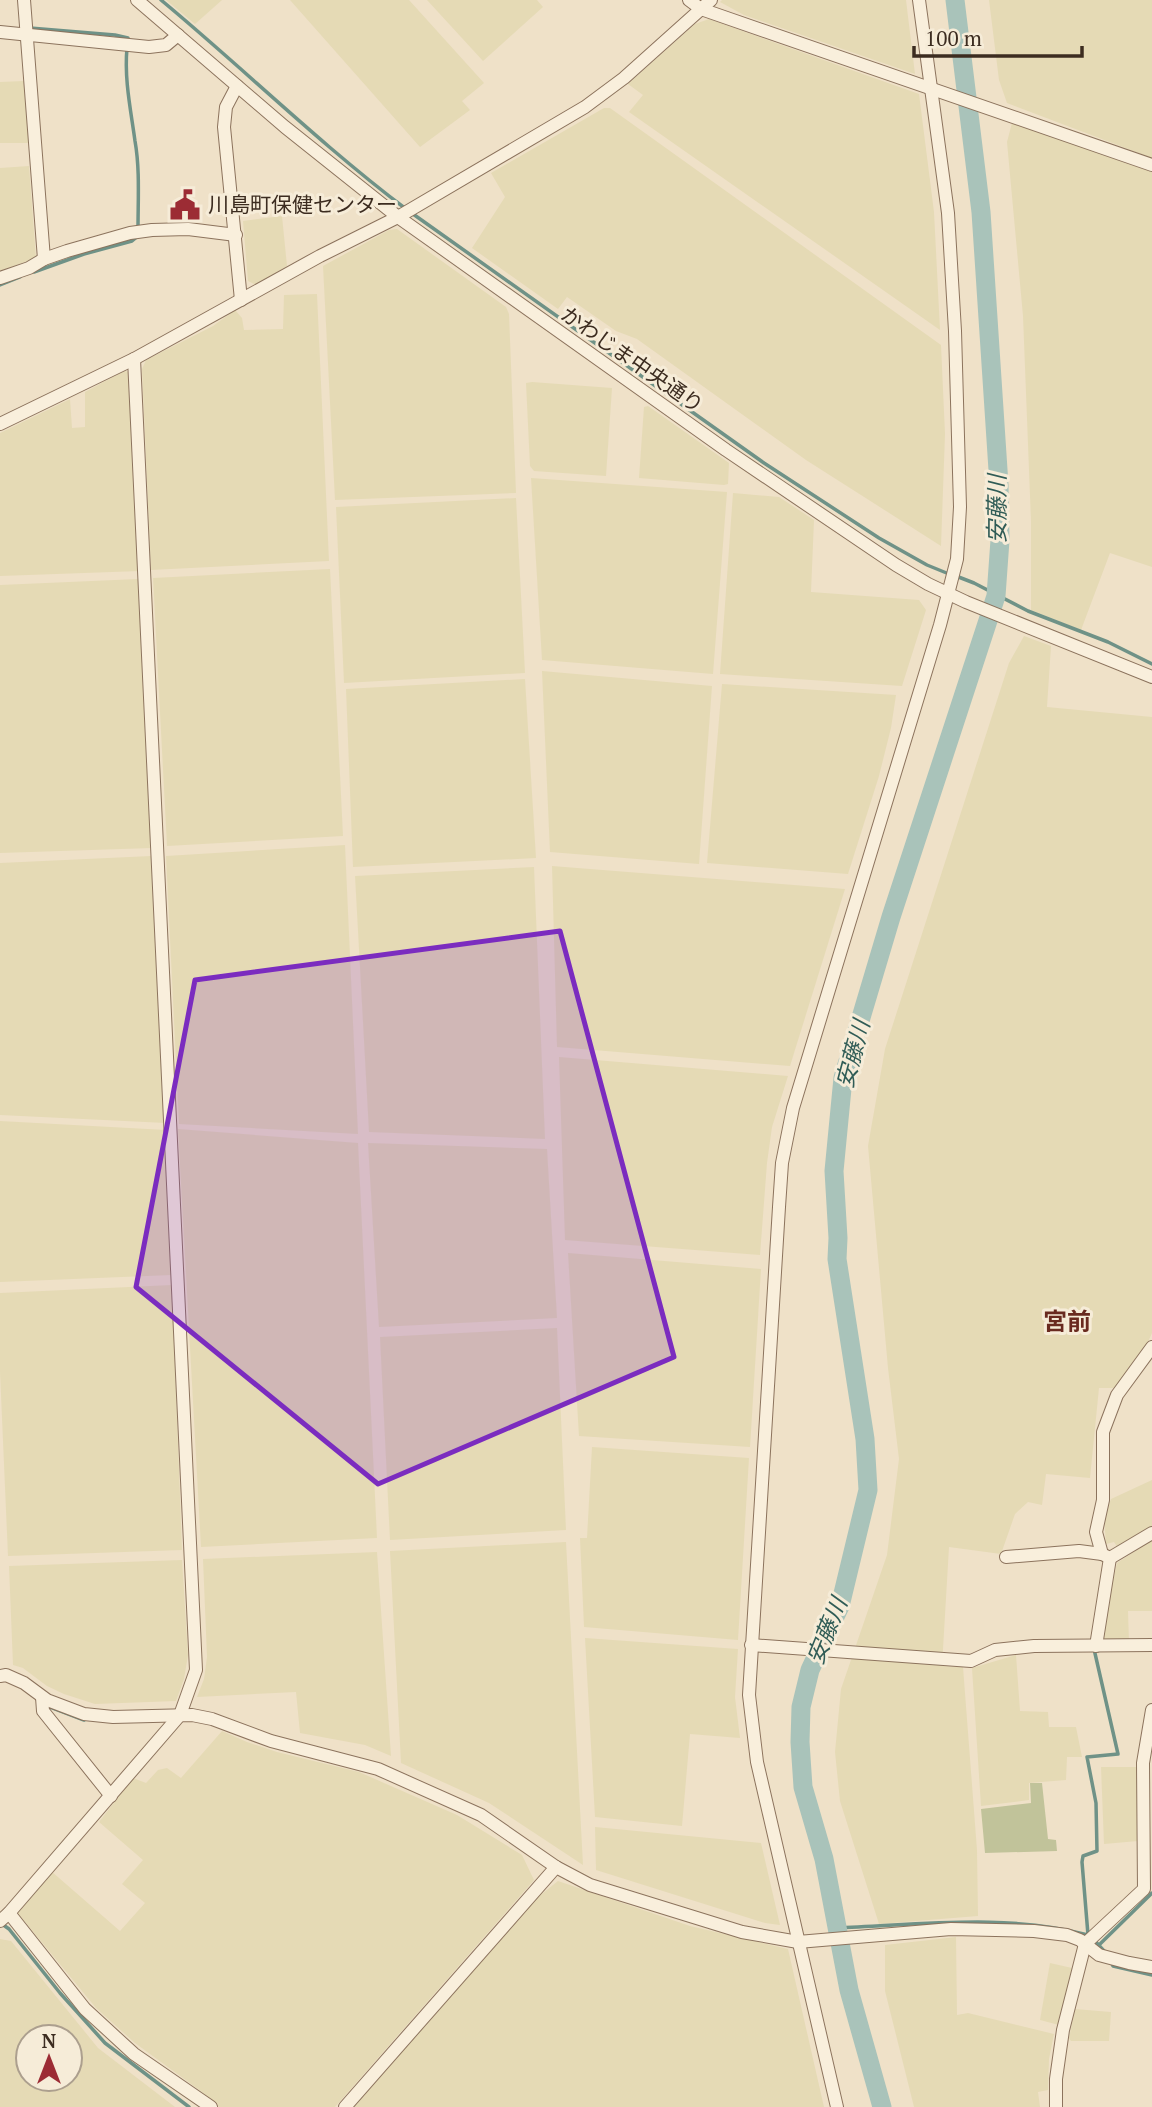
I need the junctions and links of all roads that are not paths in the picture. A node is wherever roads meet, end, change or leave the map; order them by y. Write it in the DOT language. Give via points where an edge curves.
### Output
graph roads {
  1 [pos="24,0"];
  2 [pos="137,0"];
  3 [pos="689,0"];
  4 [pos="919,0"];
  5 [pos="706,4"];
  6 [pos="0,32"];
  7 [pos="27,34"];
  8 [pos="178,36"];
  9 [pos="237,86"];
  10 [pos="932,88"];
  11 [pos="1152,165"];
  12 [pos="398,217"];
  13 [pos="236,235"];
  14 [pos="44,259"];
  15 [pos="0,278"];
  16 [pos="241,300"];
  17 [pos="134,359"];
  18 [pos="0,424"];
  19 [pos="949,594"];
  20 [pos="1152,677"];
  21 [pos="1152,1347"];
  22 [pos="1152,1533"];
  23 [pos="1106,1556"];
  24 [pos="1006,1557"];
  25 [pos="751,1645"];
  26 [pos="1152,1645"];
  27 [pos="1096,1646"];
  28 [pos="0,1676"];
  29 [pos="42,1697"];
  30 [pos="1152,1710"];
  31 [pos="180,1714"];
  32 [pos="110,1796"];
  33 [pos="556,1867"];
  34 [pos="5,1917"];
  35 [pos="798,1942"];
  36 [pos="1084,1944"];
  37 [pos="1152,1967"];
  38 [pos="211,2107"];
  39 [pos="345,2107"];
  40 [pos="837,2107"];
  41 [pos="1056,2107"];
  1 -- 7 [label="street"];
  2 -- 8 [label="street, かわじま中央通り"];
  3 -- 5 [label="street"];
  4 -- 10 [label="street"];
  5 -- 10 [label="street"];
  5 -- 12 [label="street" via="585,107"];
  6 -- 7 [label="street"];
  7 -- 8 [label="street" via="149,47 166,45"];
  7 -- 14 [label="street"];
  8 -- 9 [label="street, かわじま中央通り"];
  9 -- 12 [label="street, かわじま中央通り"];
  9 -- 13 [label="street" via="226,107 223,127"];
  10 -- 11 [label="street"];
  10 -- 19 [label="street" via="955,331 960,508"];
  12 -- 16 [label="street"];
  12 -- 19 [label="street, かわじま中央通り" via="769,479 896,565"];
  13 -- 14 [label="street" via="152,230"];
  13 -- 16 [label="street"];
  14 -- 15 [label="street"];
  16 -- 17 [label="street"];
  17 -- 18 [label="street"];
  17 -- 31 [label="street" via="197,1659 194,1681"];
  19 -- 20 [label="street, かわじま中央通り"];
  19 -- 25 [label="street" via="787,1132 779,1196"];
  21 -- 23 [label="street" via="1117,1395 1103,1432 1103,1500 1096,1532"];
  22 -- 23 [label="street"];
  23 -- 24 [label="street" via="1079,1551"];
  23 -- 27 [label="street"];
  25 -- 27 [label="street" via="971,1661 995,1650"];
  25 -- 35 [label="street" via="750,1713 757,1762"];
  26 -- 27 [label="street"];
  28 -- 29 [label="street" via="24,1683"];
  29 -- 31 [label="street" via="84,1714"];
  29 -- 32 [label="street" via="43,1711"];
  30 -- 36 [label="street" via="1143,1763 1144,1889"];
  31 -- 32 [label="street"];
  31 -- 33 [label="street" via="212,1719 395,1776 481,1815"];
  32 -- 34 [label="street"];
  33 -- 35 [label="street" via="622,1896 742,1932"];
  33 -- 39 [label="street"];
  34 -- 38 [label="street" via="85,2009 134,2054"];
  35 -- 36 [label="street" via="998,1929 1067,1935"];
  35 -- 40 [label="street"];
  36 -- 37 [label="street" via="1099,1955"];
  36 -- 41 [label="street" via="1063,2030"];
}
